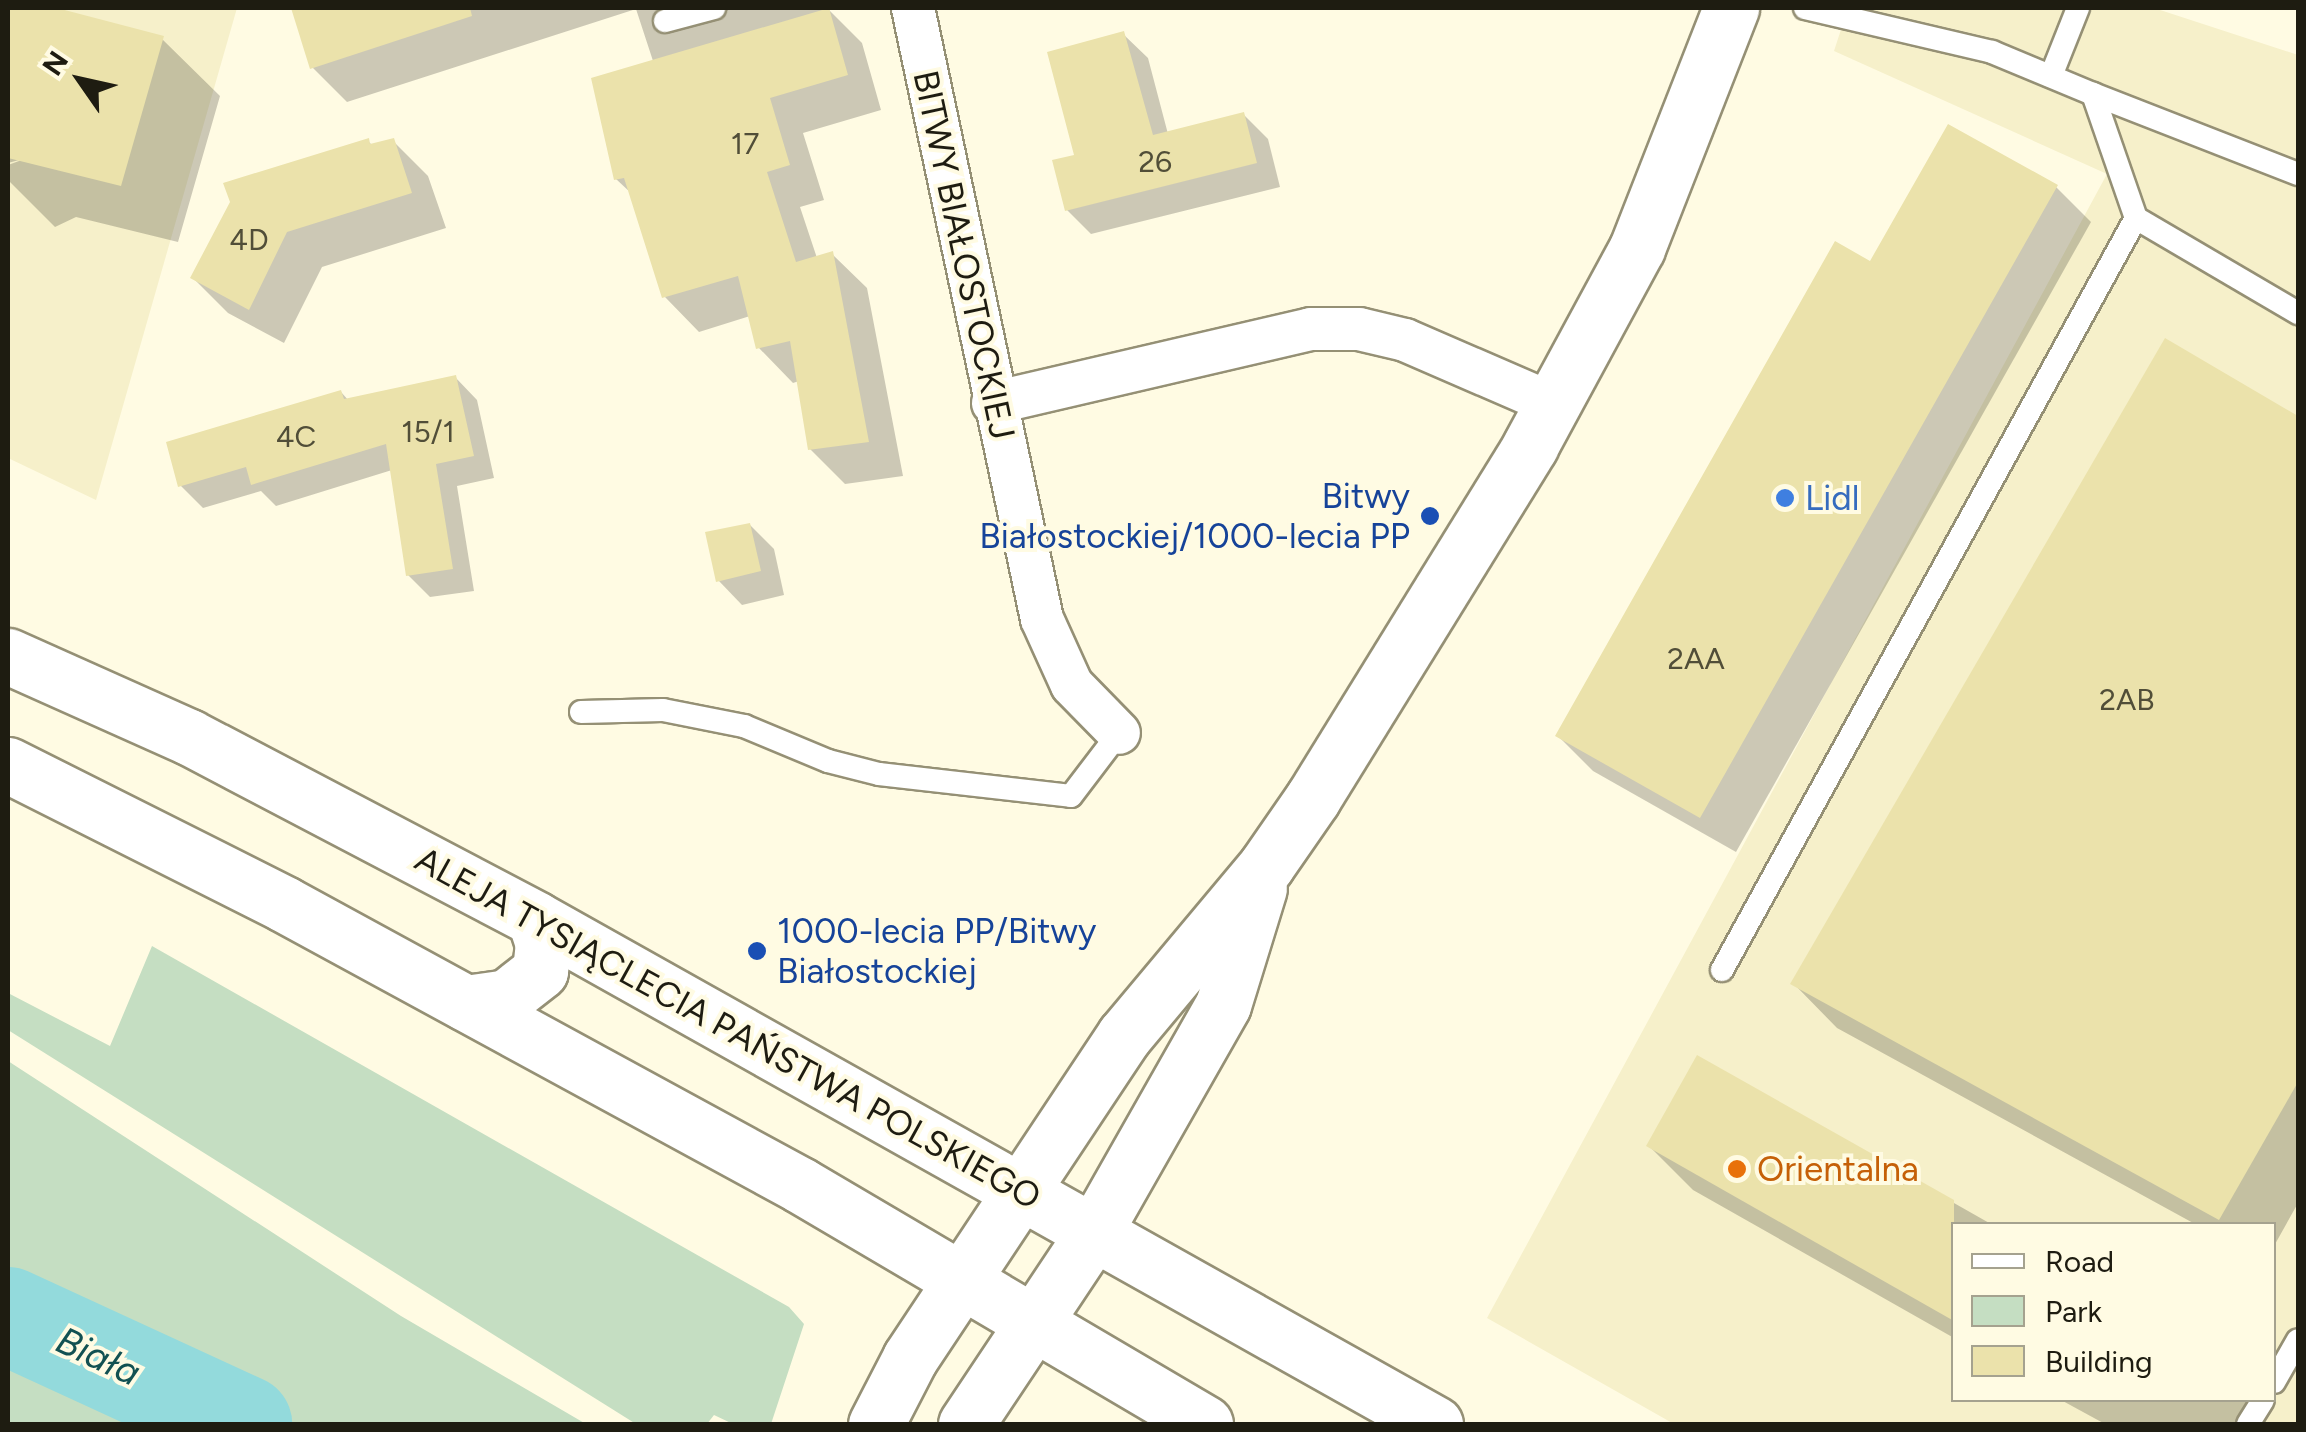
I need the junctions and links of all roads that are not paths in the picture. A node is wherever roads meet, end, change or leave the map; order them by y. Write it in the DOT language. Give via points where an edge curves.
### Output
graph roads {
  1 [pos="714,8"];
  2 [pos="913,8"];
  3 [pos="1731,8"];
  4 [pos="1805,8"];
  5 [pos="2078,8"];
  6 [pos="665,21"];
  7 [pos="2051,76"];
  8 [pos="2094,94"];
  9 [pos="2298,174"];
  10 [pos="2136,218"];
  11 [pos="2298,313"];
  12 [pos="991,395"];
  13 [pos="1553,404"];
  14 [pos="8,656"];
  15 [pos="581,712"];
  16 [pos="1119,733"];
  17 [pos="8,765"];
  18 [pos="1266,866"];
  19 [pos="535,919"];
  20 [pos="1722,970"];
  21 [pos="466,1003"];
  22 [pos="1024,1189"];
  23 [pos="1094,1232"];
  24 [pos="961,1283"];
  25 [pos="1034,1326"];
  26 [pos="2298,1340"];
  27 [pos="2276,1378"];
  28 [pos="2262,1402"];
  29 [pos="876,1424"];
  30 [pos="966,1424"];
  31 [pos="1205,1424"];
  32 [pos="1436,1424"];
  33 [pos="2248,1424"];
  1 -- 6 [label="lane"];
  2 -- 12 [label="street, BITWY BIAŁOSTOCKIEJ"];
  3 -- 13 [label="main road" via="1637,248"];
  4 -- 7 [label="lane" via="1992,52"];
  5 -- 7 [label="lane"];
  7 -- 8 [label="lane"];
  8 -- 9 [label="lane"];
  8 -- 10 [label="lane"];
  10 -- 11 [label="lane"];
  10 -- 20 [label="lane"];
  12 -- 13 [label="street" via="1312,329 1359,329 1405,340"];
  12 -- 16 [label="street, BITWY BIAŁOSTOCKIEJ" via="1042,618 1072,685"];
  13 -- 18 [label="main road" via="1346,748"];
  14 -- 19 [label="main road, ALEJA TYSIĄCLECIA PAŃSTWA POLSKIEGO" via="190,737"];
  15 -- 16 [label="lane, BITWY BIAŁOSTOCKIEJ" via="663,710 744,726 879,774 1071,796"];
  17 -- 21 [label="main road"];
  18 -- 22 [label="main road" via="1124,1036"];
  18 -- 23 [label="main road" via="1222,1005"];
  19 -- 21 [label="main road" via="543,944 540,971 506,997"];
  19 -- 22 [label="main road, ALEJA TYSIĄCLECIA PAŃSTWA POLSKIEGO" via="737,1037"];
  21 -- 24 [label="main road" via="800,1184"];
  22 -- 23 [label="main road, ALEJA TYSIĄCLECIA PAŃSTWA POLSKIEGO"];
  22 -- 24 [label="main road"];
  23 -- 25 [label="main road"];
  23 -- 32 [label="main road, ALEJA TYSIĄCLECIA PAŃSTWA POLSKIEGO"];
  24 -- 25 [label="main road"];
  24 -- 29 [label="main road"];
  25 -- 30 [label="main road"];
  25 -- 31 [label="main road"];
  26 -- 27 [label="lane"];
  28 -- 33 [label="lane"];
}
